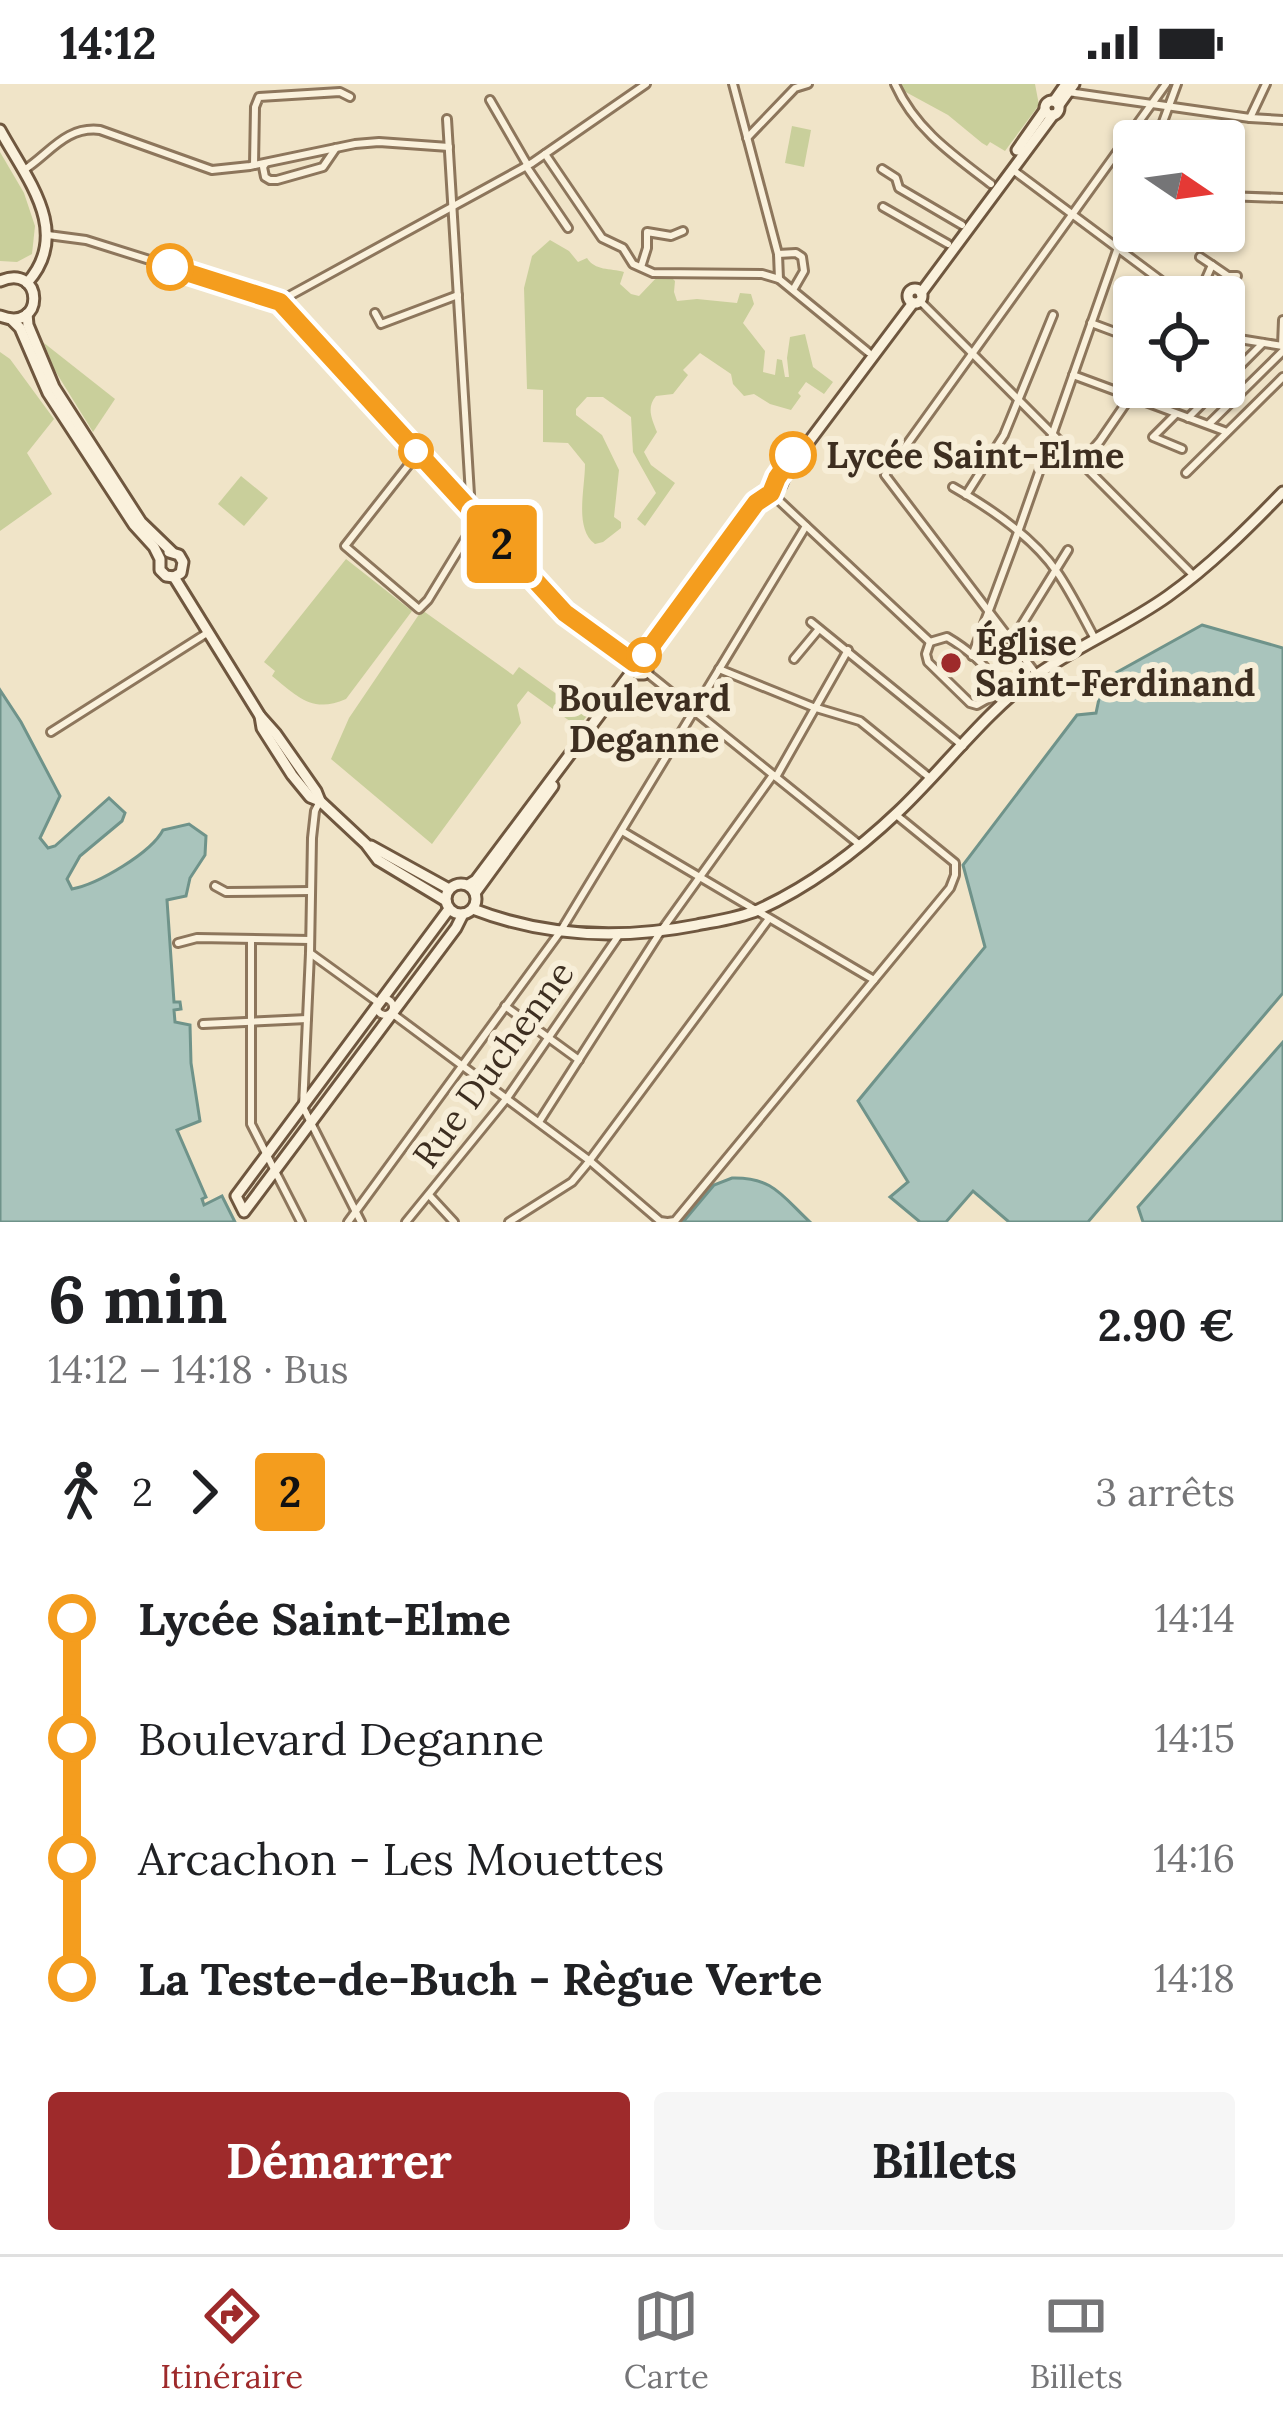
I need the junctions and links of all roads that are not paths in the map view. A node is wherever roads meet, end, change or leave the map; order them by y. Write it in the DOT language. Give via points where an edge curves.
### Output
graph roads {
  1 [pos="646,84"];
  2 [pos="734,84"];
  3 [pos="784,84"];
  4 [pos="808,84"];
  5 [pos="895,84"];
  6 [pos="1166,84"];
  7 [pos="1177,84"];
  8 [pos="1266,84"];
  9 [pos="1069,87"];
  10 [pos="790,93"];
  11 [pos="350,97"];
  12 [pos="490,100"];
  13 [pos="1050,104"];
  14 [pos="1150,104"];
  15 [pos="1168,107"];
  16 [pos="1250,118"];
  17 [pos="447,119"];
  18 [pos="1163,120"];
  19 [pos="1283,120"];
  20 [pos="0,130"];
  21 [pos="747,138"];
  22 [pos="449,147"];
  23 [pos="336,148"];
  24 [pos="545,154"];
  25 [pos="269,161"];
  26 [pos="254,165"];
  27 [pos="527,166"];
  28 [pos="1011,168"];
  29 [pos="882,169"];
  30 [pos="24,170"];
  31 [pos="991,184"];
  32 [pos="1245,197"];
  33 [pos="1283,198"];
  34 [pos="452,207"];
  35 [pos="883,207"];
  36 [pos="1073,215"];
  37 [pos="962,225"];
  38 [pos="568,228"];
  39 [pos="683,231"];
  40 [pos="47,235"];
  41 [pos="947,244"];
  42 [pos="1113,244"];
  43 [pos="1117,252"];
  44 [pos="1123,252"];
  45 [pos="778,254"];
  46 [pos="1200,257"];
  47 [pos="1212,265"];
  48 [pos="641,267"];
  49 [pos="1156,276"];
  50 [pos="1207,276"];
  51 [pos="1228,276"];
  52 [pos="778,279"];
  53 [pos="0,281"];
  54 [pos="28,283"];
  55 [pos="793,290"];
  56 [pos="458,295"];
  57 [pos="916,297"];
  58 [pos="280,302"];
  59 [pos="375,313"];
  60 [pos="27,314"];
  61 [pos="1053,315"];
  62 [pos="6,318"];
  63 [pos="1283,320"];
  64 [pos="1090,323"];
  65 [pos="1113,331"];
  66 [pos="1245,340"];
  67 [pos="1263,343"];
  68 [pos="1283,348"];
  69 [pos="868,352"];
  70 [pos="971,354"];
  71 [pos="1245,361"];
  72 [pos="1073,375"];
  73 [pos="1283,377"];
  74 [pos="1113,390"];
  75 [pos="1018,400"];
  76 [pos="1121,408"];
  77 [pos="1161,408"];
  78 [pos="1198,408"];
  79 [pos="1176,414"];
  80 [pos="1188,418"];
  81 [pos="1207,425"];
  82 [pos="1227,432"];
  83 [pos="1052,434"];
  84 [pos="1182,449"];
  85 [pos="418,453"];
  86 [pos="1082,463"];
  87 [pos="1186,473"];
  88 [pos="952,487"];
  89 [pos="1283,492"];
  90 [pos="771,493"];
  91 [pos="966,495"];
  92 [pos="474,514"];
  93 [pos="806,526"];
  94 [pos="1018,532"];
  95 [pos="1068,550"];
  96 [pos="172,552"];
  97 [pos="160,559"];
  98 [pos="1055,569"];
  99 [pos="1193,575"];
  100 [pos="174,577"];
  101 [pos="989,614"];
  102 [pos="207,633"];
  103 [pos="1096,640"];
  104 [pos="930,641"];
  105 [pos="1011,642"];
  106 [pos="848,650"];
  107 [pos="972,656"];
  108 [pos="794,658"];
  109 [pos="640,668"];
  110 [pos="719,669"];
  111 [pos="1037,675"];
  112 [pos="991,697"];
  113 [pos="1001,706"];
  114 [pos="815,708"];
  115 [pos="694,711"];
  116 [pos="51,732"];
  117 [pos="963,746"];
  118 [pos="775,776"];
  119 [pos="930,778"];
  120 [pos="320,801"];
  121 [pos="895,814"];
  122 [pos="622,831"];
  123 [pos="860,845"];
  124 [pos="700,877"];
  125 [pos="214,886"];
  126 [pos="471,889"];
  127 [pos="310,891"];
  128 [pos="448,900"];
  129 [pos="468,911"];
  130 [pos="754,911"];
  131 [pos="768,920"];
  132 [pos="661,931"];
  133 [pos="560,932"];
  134 [pos="619,935"];
  135 [pos="251,939"];
  136 [pos="310,940"];
  137 [pos="178,944"];
  138 [pos="310,953"];
  139 [pos="874,980"];
  140 [pos="379,1003"];
  141 [pos="505,1006"];
  142 [pos="391,1012"];
  143 [pos="307,1019"];
  144 [pos="251,1022"];
  145 [pos="202,1024"];
  146 [pos="550,1038"];
  147 [pos="579,1060"];
  148 [pos="463,1065"];
  149 [pos="325,1077"];
  150 [pos="338,1086"];
  151 [pos="507,1098"];
  152 [pos="303,1107"];
  153 [pos="539,1122"];
  154 [pos="310,1124"];
  155 [pos="266,1153"];
  156 [pos="590,1161"];
  157 [pos="274,1171"];
  158 [pos="429,1196"];
  159 [pos="356,1212"];
  160 [pos="302,1222"];
  161 [pos="348,1222"];
  162 [pos="361,1222"];
  163 [pos="406,1222"];
  164 [pos="454,1222"];
  165 [pos="509,1222"];
  166 [pos="667,1222"];
  1 -- 24 [label="street"];
  2 -- 21 [label="street"];
  3 -- 10 [label="street"];
  4 -- 10 [label="street"];
  5 -- 31 [label="street" via="945,150"];
  6 -- 14 [label="street"];
  7 -- 15 [label="street"];
  8 -- 16 [label="street"];
  9 -- 13 [label="main road"];
  9 -- 14 [label="street"];
  10 -- 21 [label="street"];
  11 -- 26 [label="street" via="259,98"];
  12 -- 27 [label="street"];
  13 -- 28 [label="main road"];
  13 -- 31 [label="main road"];
  14 -- 15 [label="street"];
  14 -- 36 [label="street"];
  15 -- 16 [label="street"];
  15 -- 18 [label="street"];
  16 -- 19 [label="street"];
  17 -- 22 [label="street"];
  20 -- 30 [label="main road"];
  21 -- 45 [label="street"];
  22 -- 23 [label="street"];
  22 -- 34 [label="street"];
  23 -- 25 [label="street"];
  23 -- 25 [label="street" via="323,167 277,180 263,173"];
  24 -- 27 [label="street"];
  24 -- 48 [label="street" via="602,238"];
  25 -- 26 [label="street"];
  26 -- 30 [label="street" via="202,168 84,129"];
  27 -- 34 [label="street"];
  27 -- 38 [label="street"];
  28 -- 36 [label="street"];
  28 -- 57 [label="main road"];
  29 -- 37 [label="street"];
  30 -- 40 [label="main road"];
  31 -- 37 [label="main road"];
  32 -- 33 [label="street"];
  34 -- 56 [label="street"];
  34 -- 58 [label="street"];
  35 -- 41 [label="street"];
  36 -- 42 [label="street"];
  36 -- 70 [label="street"];
  37 -- 41 [label="main road"];
  39 -- 48 [label="street" via="646,232"];
  40 -- 54 [label="main road"];
  40 -- 58 [label="street"];
  41 -- 57 [label="main road"];
  43 -- 64 [label="street"];
  44 -- 49 [label="street"];
  45 -- 52 [label="street"];
  45 -- 55 [label="street" via="802,257"];
  46 -- 47 [label="street"];
  47 -- 50 [label="street"];
  47 -- 51 [label="street"];
  48 -- 52 [label="street"];
  52 -- 55 [label="street"];
  53 -- 54 [label="main road"];
  54 -- 60 [label="main road" via="34,299"];
  55 -- 69 [label="street"];
  56 -- 59 [label="street" via="380,324"];
  56 -- 92 [label="street"];
  57 -- 69 [label="main road"];
  57 -- 70 [label="street"];
  57 -- 90 [label="main road"];
  58 -- 85 [label="street"];
  60 -- 62 [label="main road"];
  60 -- 96 [label="main road" via="53,387 141,522"];
  61 -- 75 [label="street"];
  62 -- 97 [label="main road" via="20,328 49,393"];
  63 -- 68 [label="street"];
  64 -- 65 [label="street"];
  64 -- 72 [label="street"];
  66 -- 67 [label="street"];
  67 -- 68 [label="street"];
  67 -- 71 [label="street"];
  68 -- 81 [label="street"];
  69 -- 90 [label="main road"];
  70 -- 75 [label="street"];
  70 -- 101 [label="street" via="885,475"];
  72 -- 74 [label="street"];
  72 -- 83 [label="street"];
  73 -- 82 [label="street"];
  75 -- 83 [label="street"];
  75 -- 91 [label="street"];
  76 -- 86 [label="street"];
  77 -- 79 [label="street"];
  78 -- 80 [label="street"];
  79 -- 80 [label="street"];
  79 -- 84 [label="street" via="1153,437"];
  80 -- 81 [label="street"];
  81 -- 82 [label="street"];
  82 -- 87 [label="street"];
  83 -- 86 [label="street"];
  83 -- 94 [label="street"];
  85 -- 92 [label="street"];
  85 -- 92 [label="street" via="345,546 419,609"];
  86 -- 99 [label="street"];
  88 -- 91 [label="street"];
  89 -- 99 [label="main road"];
  90 -- 93 [label="street"];
  90 -- 109 [label="main road" via="756,503"];
  91 -- 94 [label="street"];
  92 -- 109 [label="street" via="565,613"];
  93 -- 104 [label="street"];
  93 -- 110 [label="street"];
  94 -- 98 [label="street"];
  94 -- 101 [label="street"];
  95 -- 98 [label="street"];
  96 -- 97 [label="main road"];
  96 -- 100 [label="main road" via="183,562"];
  97 -- 100 [label="main road" via="160,571"];
  98 -- 103 [label="street"];
  98 -- 105 [label="street"];
  99 -- 103 [label="main road"];
  100 -- 102 [label="main road"];
  101 -- 105 [label="street"];
  101 -- 107 [label="street"];
  102 -- 116 [label="street"];
  102 -- 120 [label="main road"];
  103 -- 111 [label="main road"];
  104 -- 107 [label="street" via="946,637"];
  104 -- 112 [label="street" via="928,662 970,703"];
  105 -- 111 [label="street"];
  106 -- 108 [label="street" via="815,625"];
  106 -- 114 [label="street"];
  106 -- 117 [label="street"];
  107 -- 112 [label="street" via="992,675"];
  109 -- 115 [label="street"];
  109 -- 126 [label="main road"];
  110 -- 114 [label="street"];
  110 -- 115 [label="street"];
  111 -- 113 [label="main road"];
  112 -- 113 [label="street"];
  113 -- 117 [label="main road"];
  114 -- 118 [label="street"];
  114 -- 119 [label="street" via="860,721"];
  115 -- 118 [label="street"];
  115 -- 122 [label="street"];
  117 -- 119 [label="main road"];
  118 -- 123 [label="street"];
  118 -- 124 [label="street"];
  119 -- 121 [label="main road"];
  120 -- 127 [label="street"];
  120 -- 128 [label="main road"];
  121 -- 123 [label="main road"];
  121 -- 139 [label="street" via="955,863 956,875"];
  122 -- 124 [label="street"];
  122 -- 133 [label="street"];
  123 -- 130 [label="main road"];
  124 -- 130 [label="street"];
  124 -- 132 [label="street"];
  125 -- 127 [label="street"];
  126 -- 128 [label="main road" via="460,884"];
  126 -- 129 [label="main road" via="476,901"];
  127 -- 136 [label="street"];
  128 -- 129 [label="main road"];
  128 -- 140 [label="main road"];
  129 -- 133 [label="main road"];
  129 -- 142 [label="main road"];
  130 -- 131 [label="street"];
  130 -- 132 [label="main road"];
  131 -- 139 [label="street"];
  131 -- 156 [label="street"];
  132 -- 134 [label="main road"];
  132 -- 147 [label="street"];
  133 -- 134 [label="main road"];
  133 -- 141 [label="street"];
  134 -- 146 [label="street, Rue Duchenne"];
  135 -- 136 [label="street"];
  135 -- 137 [label="street"];
  135 -- 144 [label="street"];
  136 -- 138 [label="street"];
  138 -- 140 [label="street"];
  138 -- 143 [label="street"];
  139 -- 166 [label="street"];
  140 -- 142 [label="street" via="380,1014"];
  140 -- 149 [label="main road"];
  141 -- 146 [label="street"];
  141 -- 148 [label="street"];
  142 -- 148 [label="street"];
  142 -- 150 [label="main road"];
  143 -- 144 [label="street"];
  143 -- 152 [label="street"];
  144 -- 145 [label="street"];
  144 -- 155 [label="street" via="251,1124"];
  146 -- 147 [label="street"];
  146 -- 151 [label="street, Rue Duchenne"];
  147 -- 153 [label="street"];
  148 -- 151 [label="street"];
  148 -- 159 [label="street"];
  149 -- 150 [label="street"];
  149 -- 152 [label="main road"];
  150 -- 154 [label="main road"];
  151 -- 153 [label="street"];
  151 -- 158 [label="street, Rue Duchenne"];
  152 -- 154 [label="street"];
  152 -- 155 [label="main road"];
  153 -- 156 [label="street"];
  154 -- 157 [label="main road"];
  154 -- 159 [label="street"];
  155 -- 157 [label="street"];
  155 -- 157 [label="main road" via="236,1196 244,1212"];
  156 -- 165 [label="street" via="572,1183"];
  156 -- 166 [label="street"];
  157 -- 160 [label="street"];
  158 -- 163 [label="street, Rue Duchenne"];
  158 -- 164 [label="street"];
  159 -- 161 [label="street"];
  159 -- 162 [label="street"];
}
